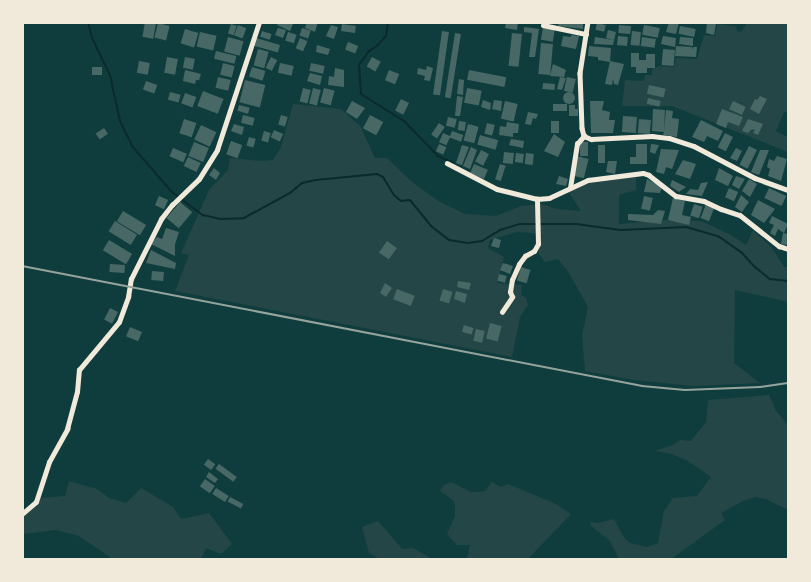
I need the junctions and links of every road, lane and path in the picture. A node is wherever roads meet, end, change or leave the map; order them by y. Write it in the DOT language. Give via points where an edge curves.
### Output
graph roads {
  1 [pos="259,22"];
  2 [pos="588,22"];
  3 [pos="543,25"];
  4 [pos="586,34"];
  5 [pos="584,136"];
  6 [pos="447,163"];
  7 [pos="570,188"];
  8 [pos="788,190"];
  9 [pos="537,199"];
  10 [pos="788,249"];
  11 [pos="502,312"];
  12 [pos="22,514"];
  1 -- 12 [label="street" via="217,150 199,178 161,219 131,279 128,297 116,327 80,370 67,429 49,462 36,502"];
  2 -- 4 [label="street"];
  3 -- 4 [label="street"];
  4 -- 5 [label="street" via="580,73"];
  5 -- 7 [label="street" via="577,144"];
  5 -- 8 [label="street" via="591,139 668,138 694,146 755,178"];
  6 -- 9 [label="street" via="496,189"];
  7 -- 9 [label="street" via="549,198"];
  7 -- 10 [label="street" via="595,179 646,174 676,196 704,201 720,210 740,214 778,246"];
  9 -- 11 [label="street" via="539,235 534,251 518,264 512,280 512,298"];
}
